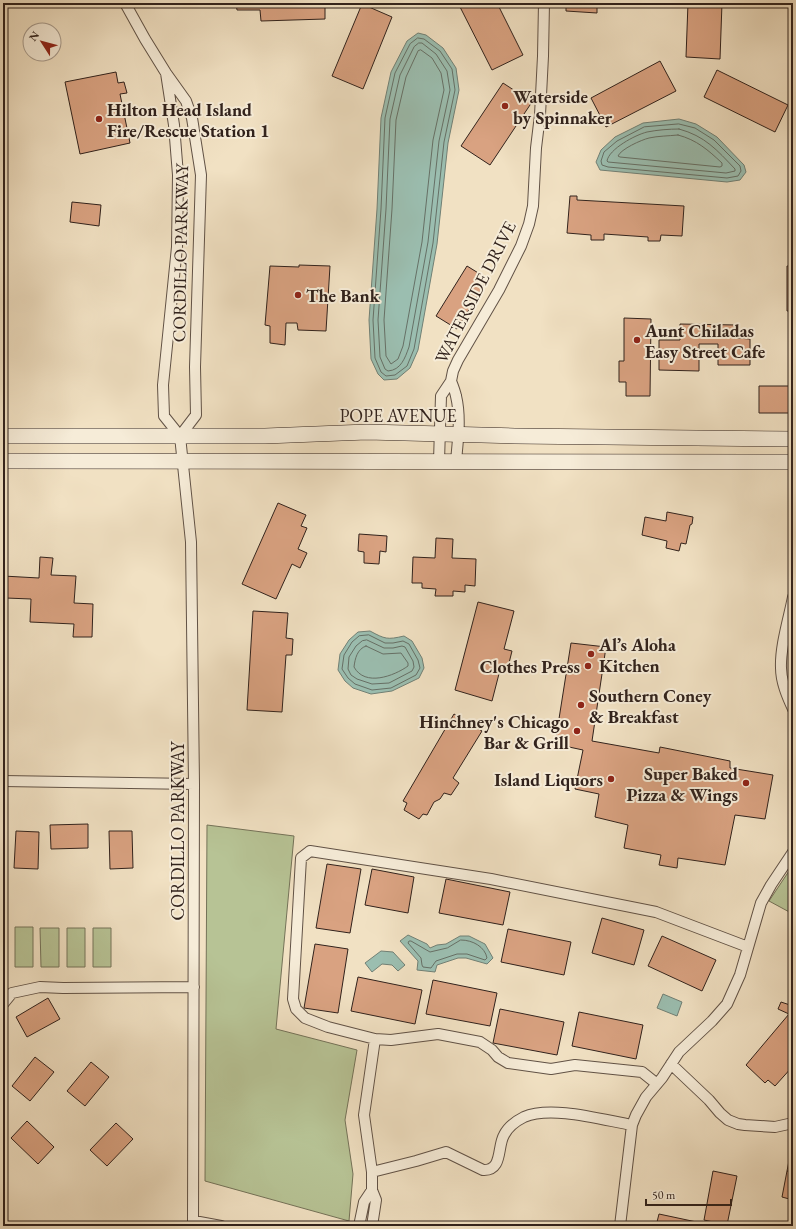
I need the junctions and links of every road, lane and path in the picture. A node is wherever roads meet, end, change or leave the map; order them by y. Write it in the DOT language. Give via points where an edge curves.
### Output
graph roads {
  1 [pos="125,3"];
  2 [pos="544,3"];
  3 [pos="166,73"];
  4 [pos="451,381"];
  5 [pos="440,433"];
  6 [pos="458,434"];
  7 [pos="3,436"];
  8 [pos="180,436"];
  9 [pos="793,439"];
  10 [pos="3,460"];
  11 [pos="439,461"];
  12 [pos="456,461"];
  13 [pos="183,462"];
  14 [pos="793,462"];
  15 [pos="793,597"];
  16 [pos="793,709"];
  17 [pos="3,782"];
  18 [pos="194,784"];
  19 [pos="793,852"];
  20 [pos="748,947"];
  21 [pos="194,987"];
  22 [pos="3,1004"];
  23 [pos="375,1039"];
  24 [pos="671,1064"];
  25 [pos="657,1084"];
  26 [pos="793,1123"];
  27 [pos="632,1125"];
  28 [pos="372,1172"];
  29 [pos="372,1190"];
  30 [pos="194,1224"];
  31 [pos="221,1226"];
  32 [pos="359,1226"];
  33 [pos="372,1226"];
  34 [pos="620,1226"];
  1 -- 3 [label="street, CORDILLO PARKWAY"];
  2 -- 4 [label="street, WATERSIDE DRIVE" via="540,115 530,224 499,290 458,360"];
  3 -- 8 [label="street, CORDILLO PARKWAY" via="178,175 177,247 163,385 164,416"];
  3 -- 8 [label="street, CORDILLO PARKWAY" via="186,101 192,118 201,175 196,415"];
  4 -- 5 [label="street, WATERSIDE DRIVE" via="441,396"];
  4 -- 6 [label="street, WATERSIDE DRIVE" via="456,396"];
  5 -- 6 [label="main road, POPE AVENUE"];
  5 -- 8 [label="main road, POPE AVENUE"];
  5 -- 11 [label="street, WATERSIDE DRIVE"];
  6 -- 9 [label="main road, POPE AVENUE"];
  6 -- 12 [label="street, WATERSIDE DRIVE"];
  7 -- 8 [label="main road, POPE AVENUE"];
  8 -- 13 [label="street, CORDILLO PARKWAY"];
  10 -- 13 [label="main road"];
  11 -- 12 [label="main road"];
  11 -- 13 [label="main road"];
  12 -- 14 [label="main road"];
  13 -- 18 [label="street, CORDILLO PARKWAY" via="191,542"];
  15 -- 16 [label="street" via="781,667 785,691"];
  17 -- 18 [label="street"];
  18 -- 21 [label="street, CORDILLO PARKWAY"];
  19 -- 20 [label="street" via="761,903"];
  20 -- 23 [label="street" via="656,912 491,879 310,851 302,858 292,999 305,1018 328,1027"];
  20 -- 24 [label="street" via="740,975 727,1004 679,1052"];
  21 -- 22 [label="street" via="40,987 12,993"];
  21 -- 30 [label="street, CORDILLO PARKWAY"];
  23 -- 25 [label="street" via="391,1040 438,1034 480,1042 508,1063 551,1069 575,1065 642,1072"];
  23 -- 28 [label="street" via="364,1115"];
  24 -- 25 [label="street"];
  24 -- 26 [label="street" via="728,1120 745,1126 775,1127"];
  25 -- 27 [label="street" via="646,1097"];
  27 -- 28 [label="street" via="600,1118 543,1112 514,1123 500,1143 498,1160 488,1170 446,1152"];
  27 -- 34 [label="street"];
  28 -- 29 [label="street"];
  29 -- 32 [label="street" via="364,1202"];
  29 -- 33 [label="street" via="376,1200"];
  30 -- 31 [label="street"];
}
